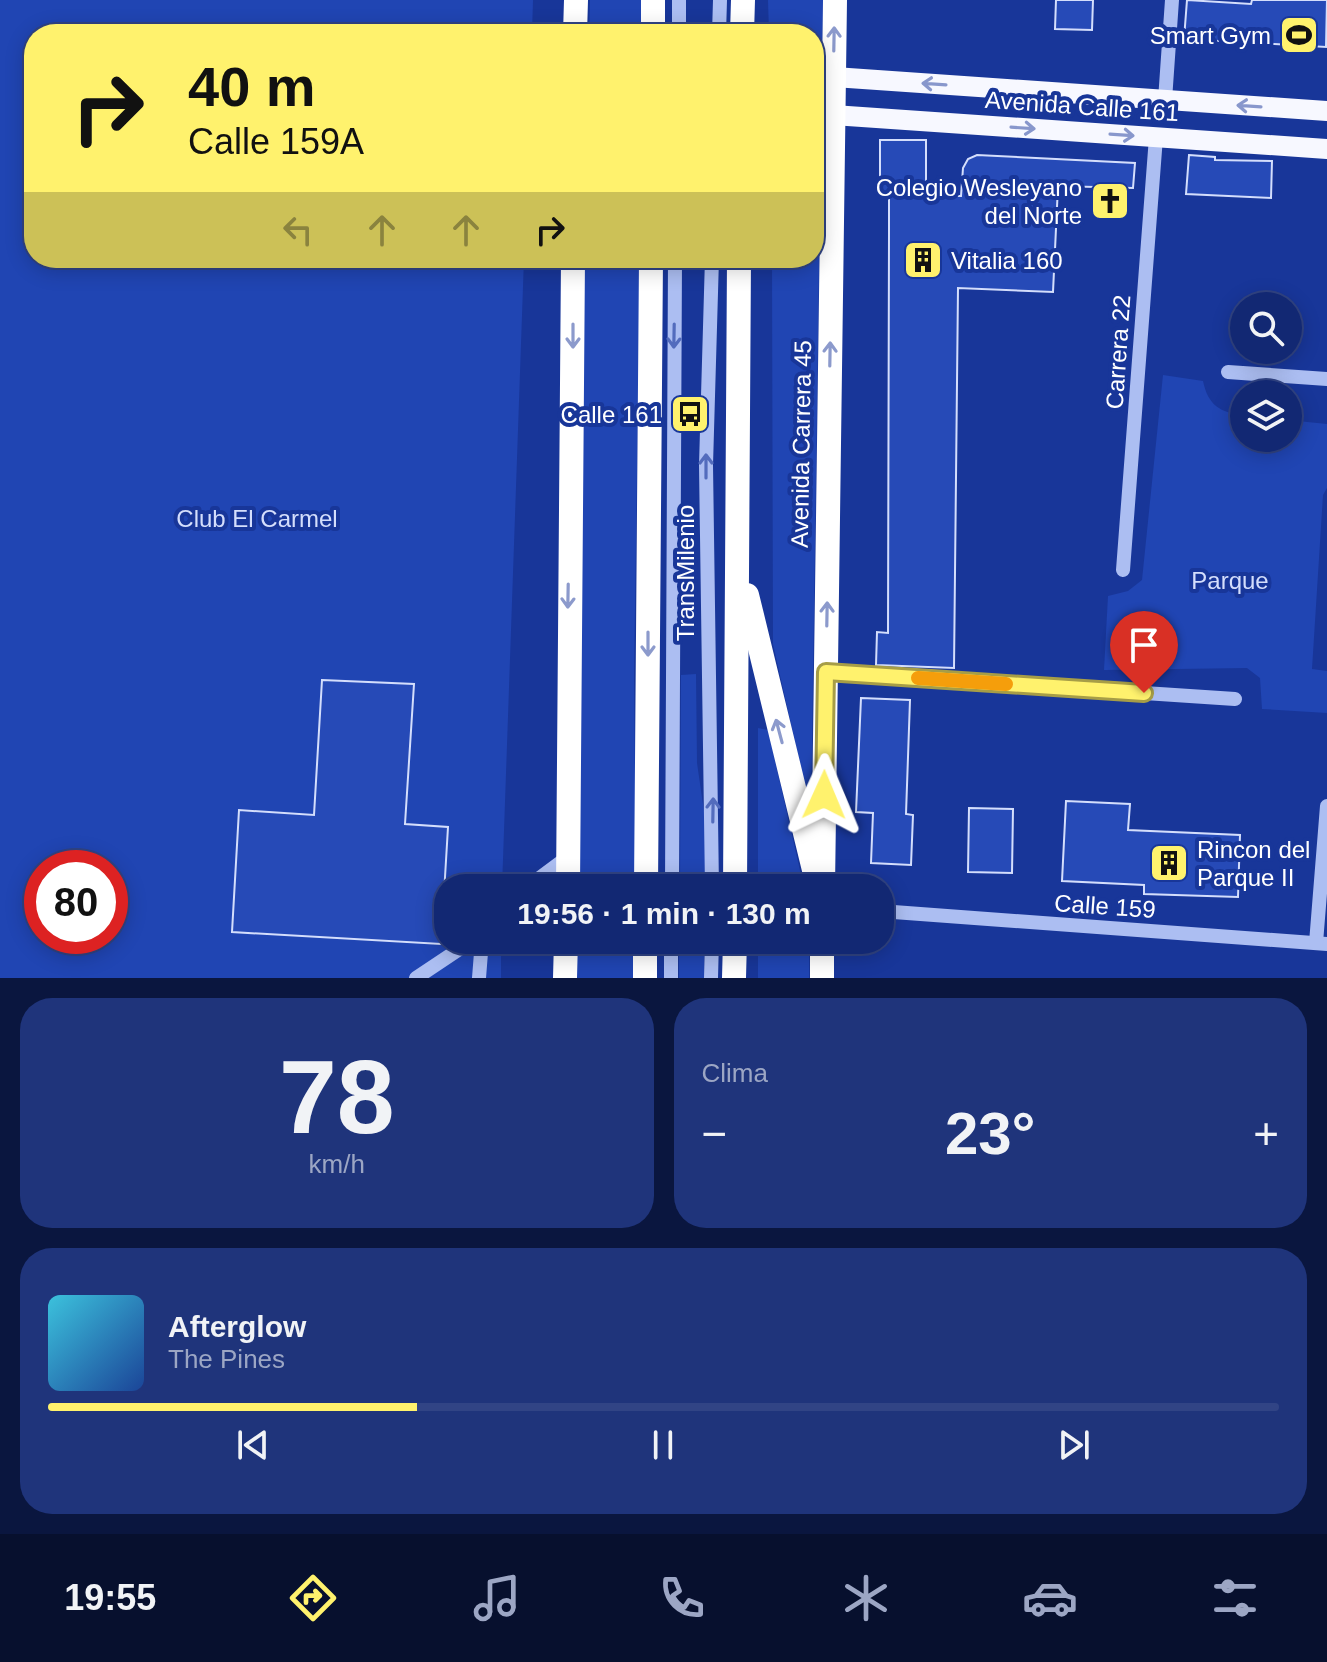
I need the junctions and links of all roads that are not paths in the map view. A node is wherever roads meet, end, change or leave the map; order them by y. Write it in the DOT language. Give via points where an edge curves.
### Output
graph roads {
  1 [pos="576,0"];
  2 [pos="653,0"];
  3 [pos="679,0"];
  4 [pos="720,0"];
  5 [pos="743,0"];
  6 [pos="835,0"];
  7 [pos="1172,0"];
  8 [pos="575,24"];
  9 [pos="653,24"];
  10 [pos="679,24"];
  11 [pos="719,24"];
  12 [pos="742,24"];
  13 [pos="834,77"];
  14 [pos="1165,100"];
  15 [pos="1327,111"];
  16 [pos="833,115"];
  17 [pos="1156,137"];
  18 [pos="1327,149"];
  19 [pos="573,268"];
  20 [pos="651,268"];
  21 [pos="675,268"];
  22 [pos="712,268"];
  23 [pos="739,268"];
  24 [pos="1228,372"];
  25 [pos="1327,379"];
  26 [pos="737,551"];
  27 [pos="1123,570"];
  28 [pos="826,672"];
  29 [pos="1235,699"];
  30 [pos="1327,806"];
  31 [pos="569,856"];
  32 [pos="545,874"];
  33 [pos="568,874"];
  34 [pos="646,874"];
  35 [pos="672,874"];
  36 [pos="712,874"];
  37 [pos="735,874"];
  38 [pos="817,874"];
  39 [pos="821,874"];
  40 [pos="894,912"];
  41 [pos="1322,944"];
  42 [pos="452,954"];
  43 [pos="481,954"];
  44 [pos="566,954"];
  45 [pos="645,954"];
  46 [pos="671,954"];
  47 [pos="712,954"];
  48 [pos="735,954"];
  49 [pos="822,954"];
  50 [pos="416,978"];
  51 [pos="479,978"];
  52 [pos="565,978"];
  53 [pos="645,978"];
  54 [pos="671,978"];
  55 [pos="711,978"];
  56 [pos="734,978"];
  57 [pos="822,978"];
  1 -- 8 [label="highway"];
  2 -- 9 [label="highway"];
  3 -- 10 [label="street"];
  4 -- 11 [label="street"];
  5 -- 12 [label="highway"];
  13 -- 6 [label="highway, Avenida Carrera 45, one-way"];
  7 -- 14 [label="street"];
  14 -- 13 [label="main road, Avenida Calle 161, one-way"];
  13 -- 16 [label="highway, Avenida Carrera 45"];
  15 -- 14 [label="main road, Avenida Calle 161, one-way"];
  16 -- 17 [label="main road, Avenida Calle 161, one-way"];
  28 -- 16 [label="highway, Avenida Carrera 45, one-way"];
  17 -- 18 [label="main road, Avenida Calle 161"];
  17 -- 27 [label="street, Carrera 22"];
  19 -- 31 [label="highway, one-way"];
  20 -- 34 [label="highway, one-way"];
  21 -- 35 [label="street, TransMilenio, one-way"];
  36 -- 22 [label="street, TransMilenio, one-way" via="706,465"];
  23 -- 26 [label="highway"];
  24 -- 25 [label="street"];
  26 -- 37 [label="highway"];
  38 -- 26 [label="highway, one-way"];
  28 -- 29 [label="street"];
  28 -- 39 [label="highway, Avenida Carrera 45"];
  30 -- 41 [label="street"];
  31 -- 32 [label="street"];
  31 -- 33 [label="highway"];
  40 -- 41 [label="street, Calle 159"];
  42 -- 50 [label="street"];
  43 -- 51 [label="street"];
  44 -- 52 [label="highway"];
  45 -- 53 [label="highway"];
  46 -- 54 [label="street"];
  47 -- 55 [label="street"];
  48 -- 56 [label="highway"];
  49 -- 57 [label="highway"];
}
